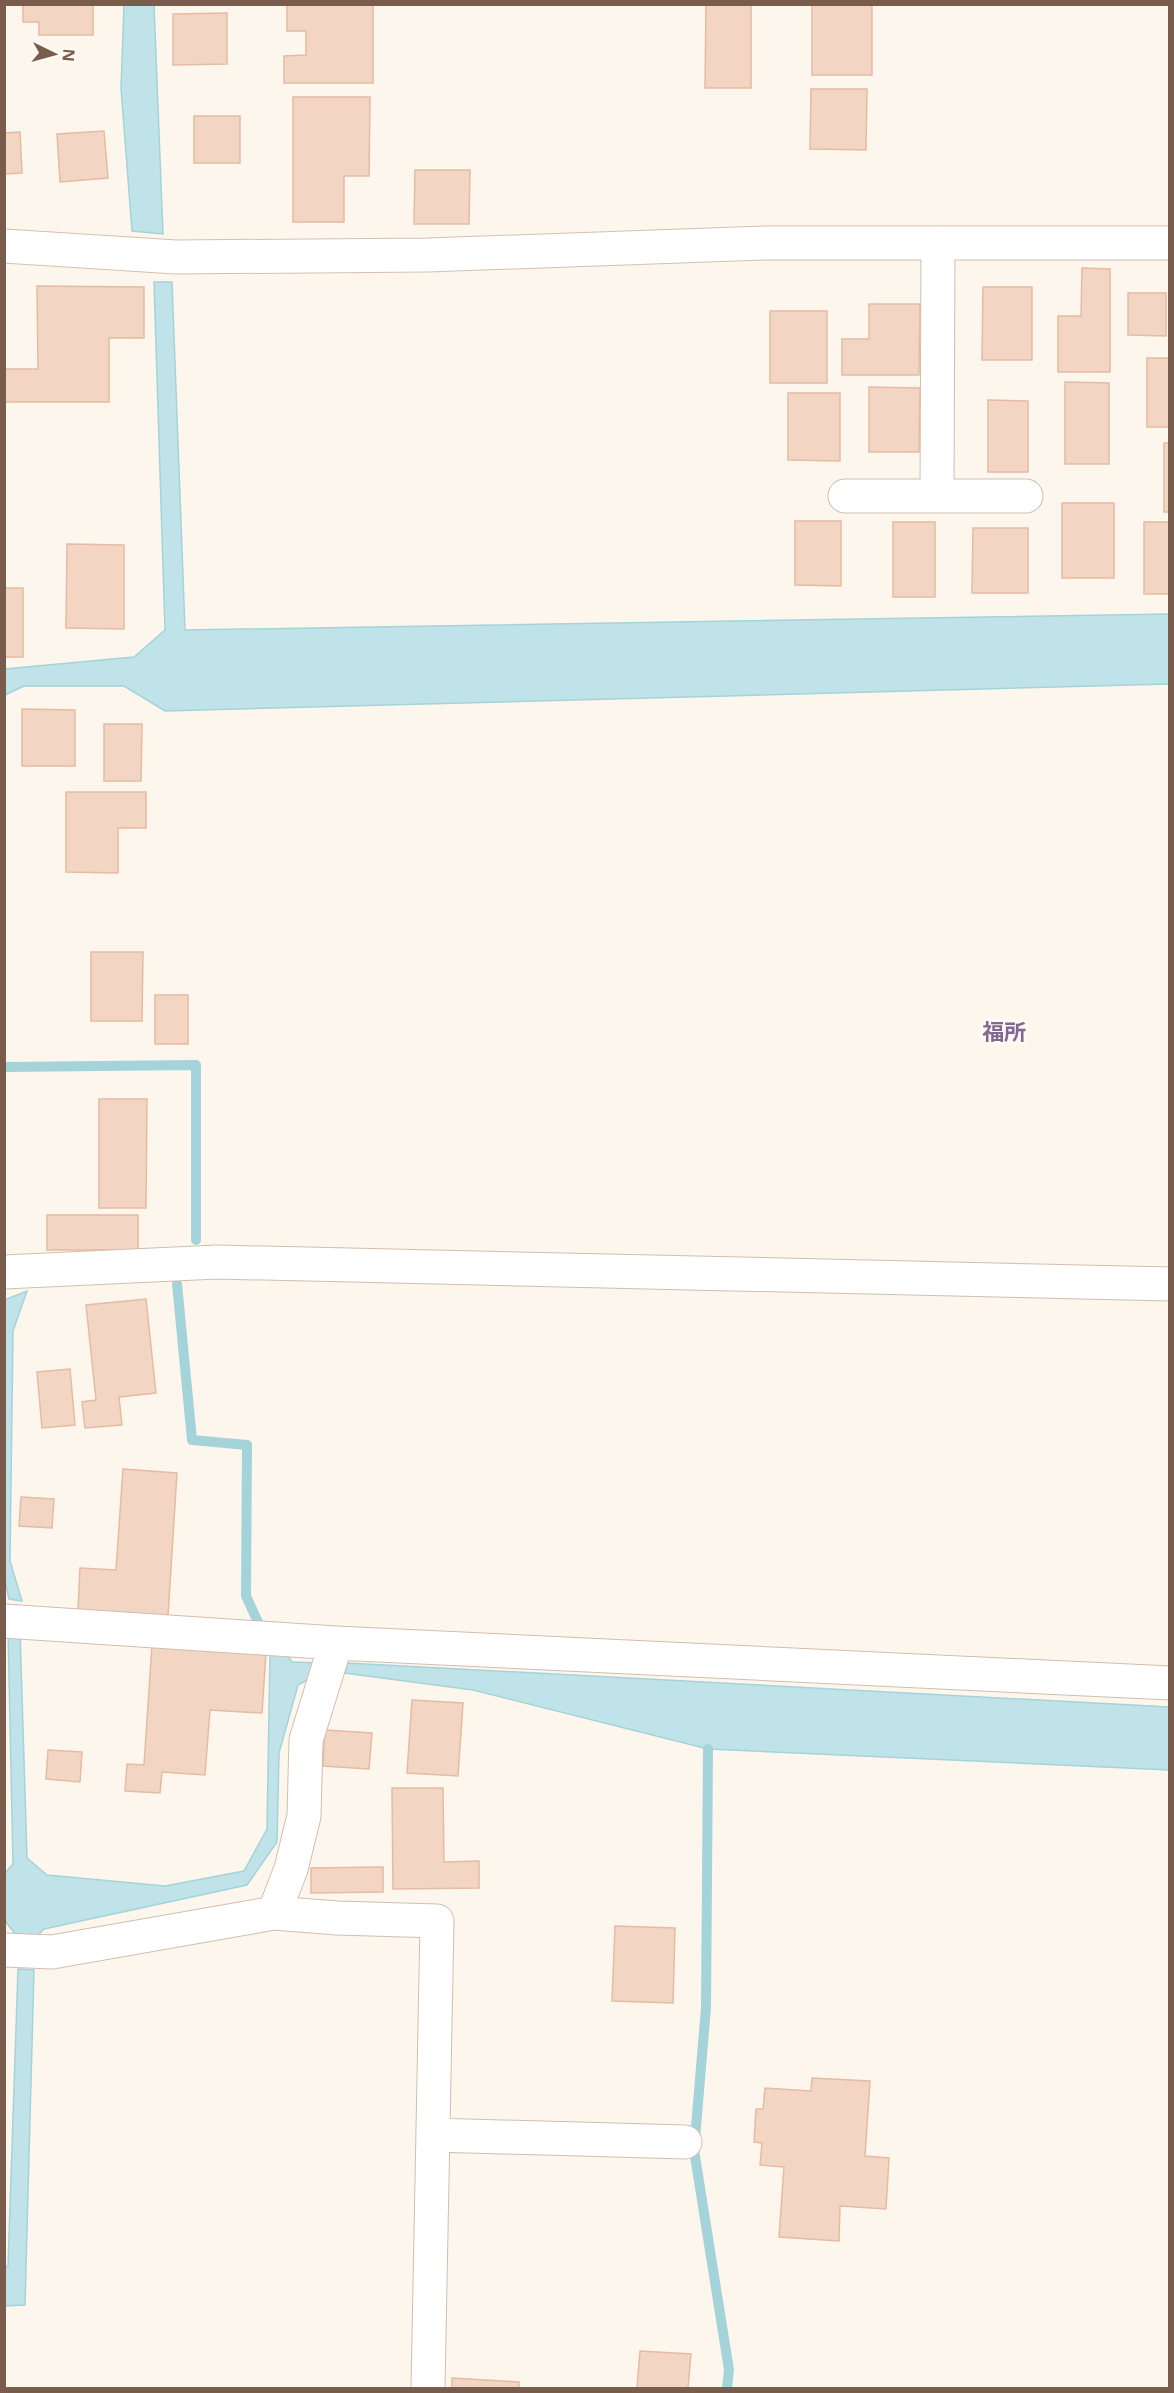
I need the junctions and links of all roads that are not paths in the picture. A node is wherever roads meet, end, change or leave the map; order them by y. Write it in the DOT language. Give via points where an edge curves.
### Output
graph roads {
  1 [pos="938,243"];
  2 [pos="1170,243"];
  3 [pos="4,246"];
  4 [pos="845,495"];
  5 [pos="937,496"];
  6 [pos="1026,496"];
  7 [pos="4,1272"];
  8 [pos="1170,1284"];
  9 [pos="4,1622"];
  10 [pos="336,1643"];
  11 [pos="1170,1683"];
  12 [pos="274,1913"];
  13 [pos="4,1950"];
  14 [pos="433,2135"];
  15 [pos="685,2142"];
  16 [pos="428,2388"];
  1 -- 2 [label="street"];
  1 -- 3 [label="street" via="767,243 427,255 188,257"];
  1 -- 5 [label="street"];
  4 -- 5 [label="street"];
  5 -- 6 [label="street"];
  7 -- 8 [label="street" via="217,1262"];
  9 -- 10 [label="street"];
  10 -- 11 [label="street"];
  10 -- 12 [label="street" via="306,1740 304,1816 291,1869"];
  12 -- 13 [label="street" via="52,1952"];
  12 -- 14 [label="street" via="436,1921"];
  14 -- 15 [label="street"];
  14 -- 16 [label="street"];
}
